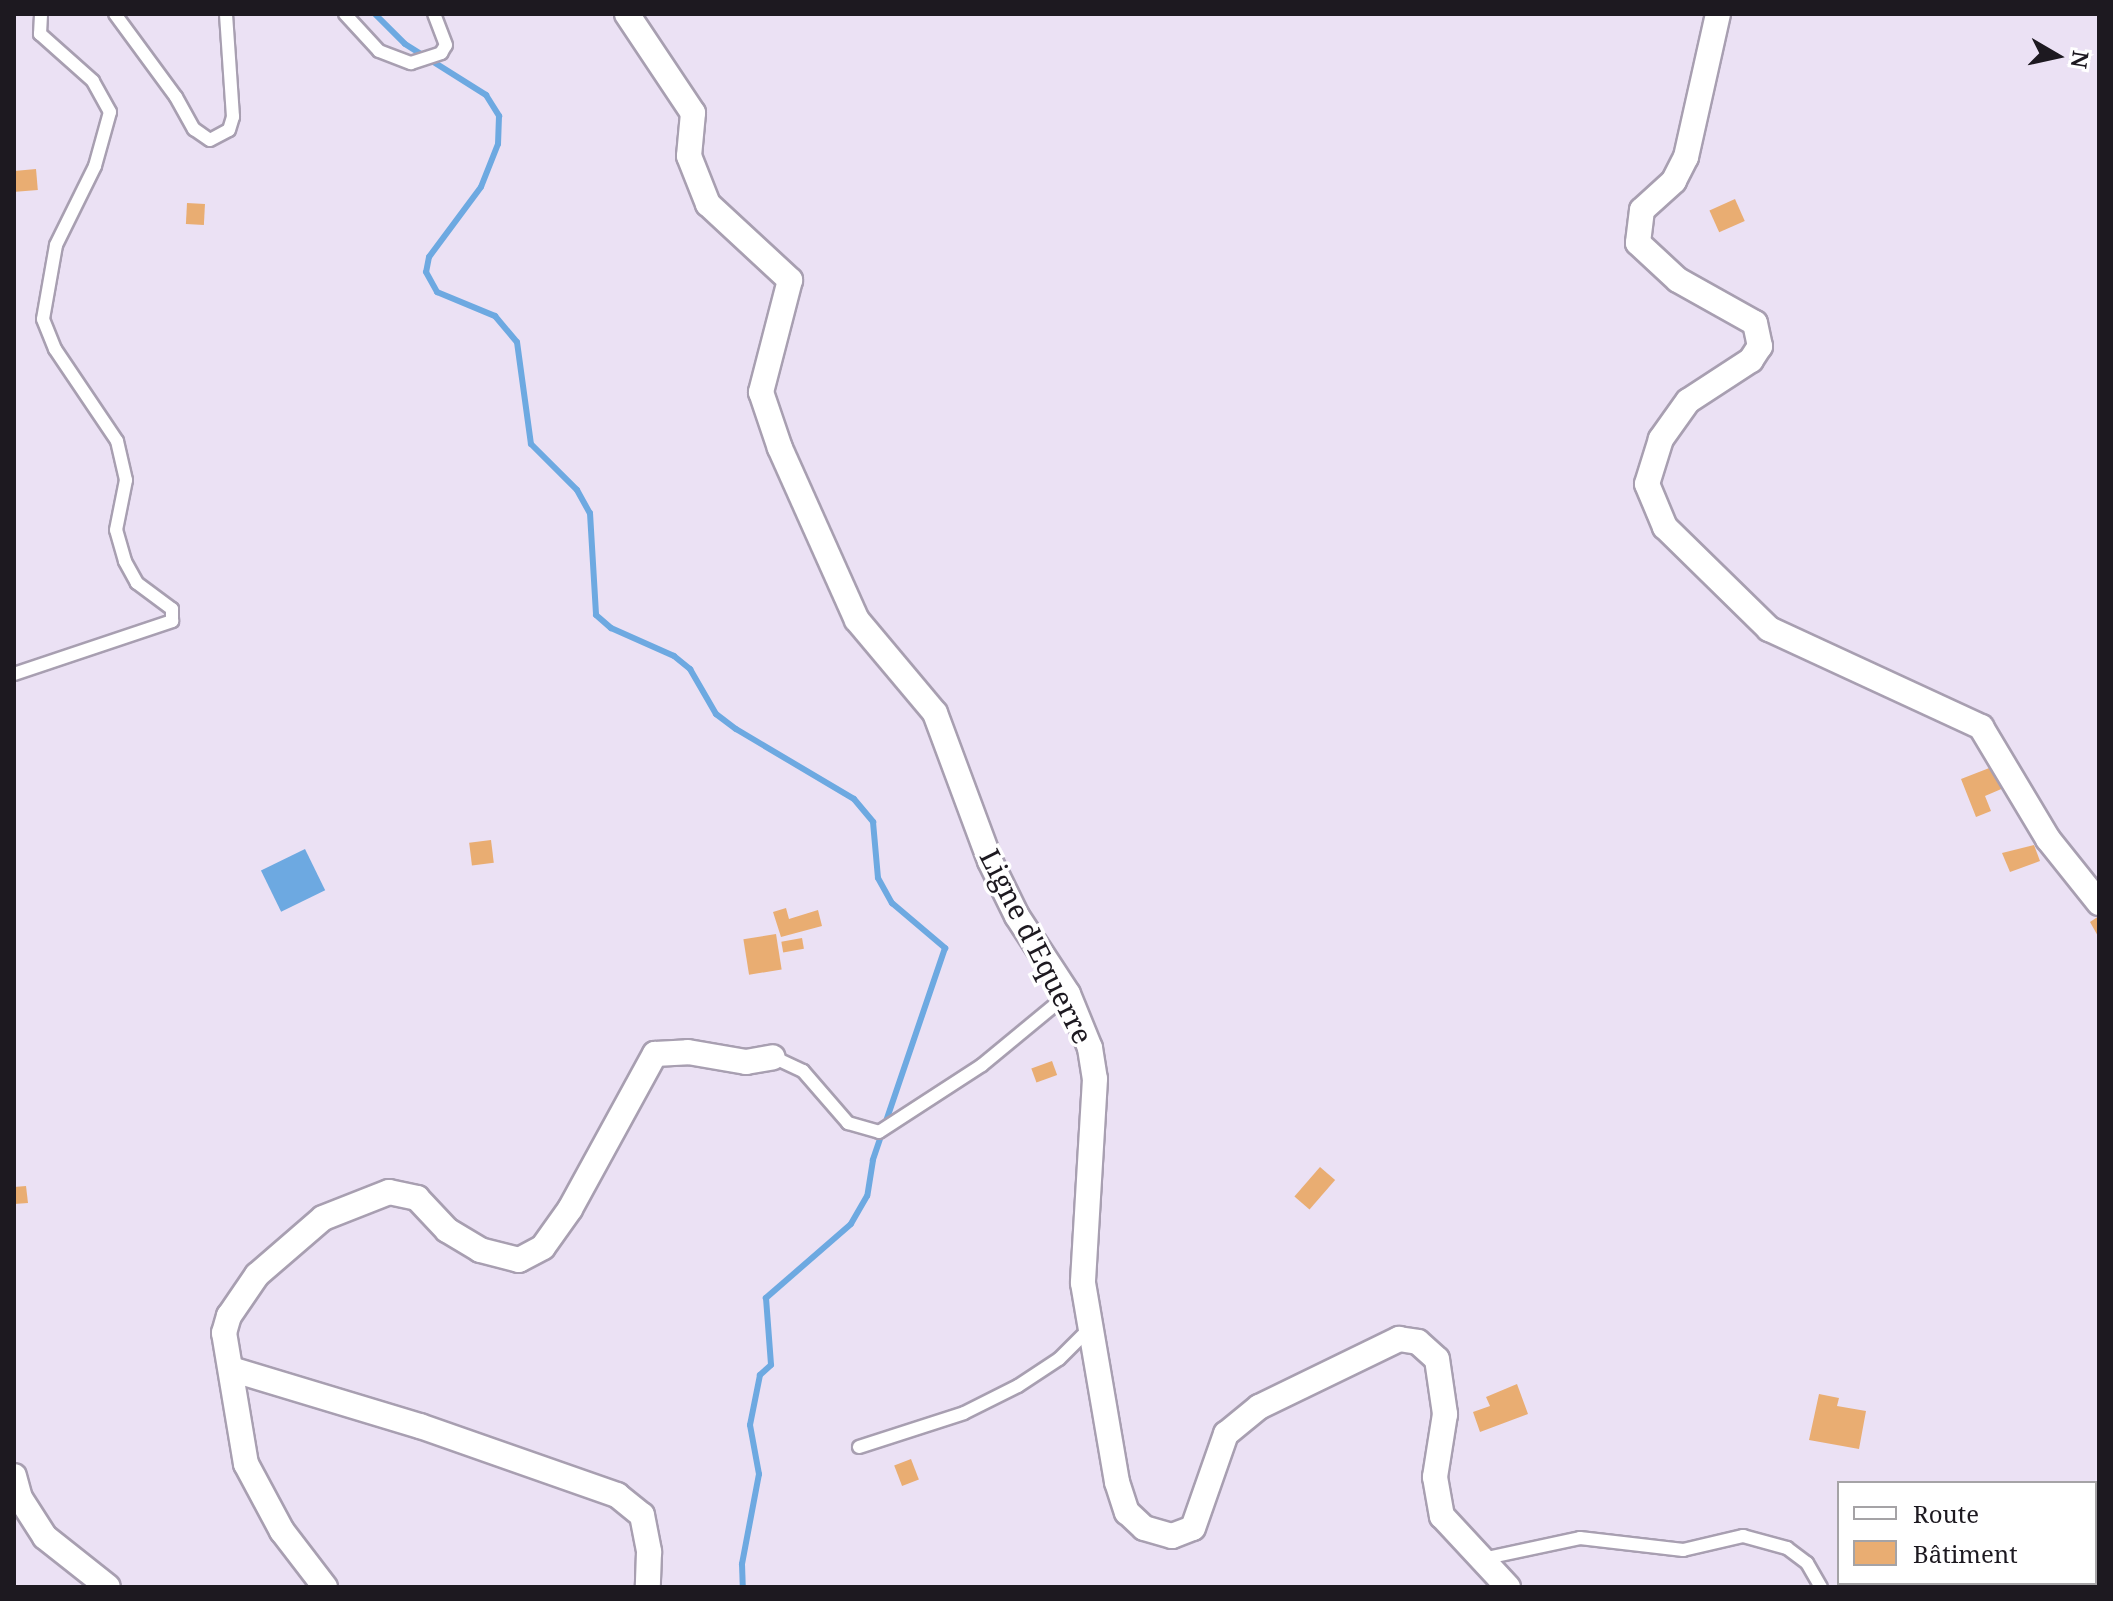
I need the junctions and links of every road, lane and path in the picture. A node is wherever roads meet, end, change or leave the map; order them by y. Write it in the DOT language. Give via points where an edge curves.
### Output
graph roads {
  1 [pos="41,14"];
  2 [pos="115,14"];
  3 [pos="226,14"];
  4 [pos="345,14"];
  5 [pos="434,14"];
  6 [pos="627,14"];
  7 [pos="1718,14"];
  8 [pos="14,674"];
  9 [pos="2099,903"];
  10 [pos="1068,994"];
  11 [pos="773,1057"];
  12 [pos="1091,1327"];
  13 [pos="234,1370"];
  14 [pos="859,1447"];
  15 [pos="14,1476"];
  16 [pos="1482,1559"];
  17 [pos="108,1587"];
  18 [pos="325,1587"];
  19 [pos="648,1587"];
  20 [pos="1508,1587"];
  21 [pos="1821,1587"];
  1 -- 8 [label="lane" via="40,34 93,81 110,112 95,166 56,245 43,319 55,349 117,441 126,480 116,530 125,561 137,583 172,609 172,621"];
  2 -- 3 [label="lane" via="194,129 210,140 229,130 233,117"];
  4 -- 5 [label="lane" via="379,51 411,63 441,53 446,45"];
  6 -- 10 [label="street, Ligne d'Equerre" via="693,113 689,156 708,204 790,280 761,392 822,546 857,620 935,713 1003,889"];
  7 -- 9 [label="street" via="1686,157 1674,181 1642,210 1638,243 1678,280 1755,323 1760,346 1751,360 1688,401 1661,439 1647,484 1665,527 1769,629 1981,727 2048,839"];
  10 -- 11 [label="lane" via="982,1065 879,1132 848,1123 803,1071"];
  10 -- 12 [label="street, Ligne d'Equerre" via="1090,1048 1095,1079 1083,1283"];
  11 -- 13 [label="street" via="746,1062 688,1052 655,1054 570,1209 543,1247 519,1260 480,1250 447,1230 417,1198 402,1193 362,1198 323,1218 257,1275 229,1316 224,1333"];
  12 -- 14 [label="lane" via="1039,1376 964,1413"];
  12 -- 16 [label="street, Ligne d'Equerre" via="1117,1482 1127,1512 1144,1528 1172,1536 1193,1528 1226,1434 1259,1407 1399,1339 1418,1342 1437,1359 1445,1414 1435,1477 1442,1516"];
  13 -- 18 [label="street" via="246,1464 282,1531"];
  13 -- 19 [label="street" via="420,1426 617,1495 642,1515"];
  15 -- 17 [label="street" via="20,1498 45,1537"];
  16 -- 20 [label="street, Ligne d'Equerre"];
  16 -- 21 [label="lane" via="1580,1538 1683,1550 1743,1536 1787,1548 1807,1563"];
}
